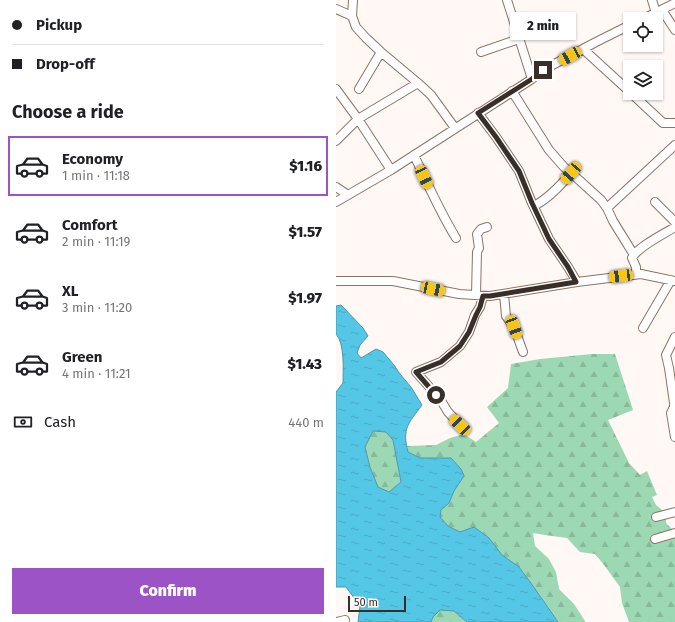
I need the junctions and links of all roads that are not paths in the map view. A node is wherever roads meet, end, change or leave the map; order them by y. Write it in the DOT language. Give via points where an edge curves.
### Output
graph roads {
  1 [pos="353,0"];
  2 [pos="507,0"];
  3 [pos="652,0"];
  4 [pos="675,4"];
  5 [pos="336,9"];
  6 [pos="659,11"];
  7 [pos="352,16"];
  8 [pos="623,29"];
  9 [pos="675,30"];
  10 [pos="519,39"];
  11 [pos="583,49"];
  12 [pos="381,52"];
  13 [pos="481,52"];
  14 [pos="532,79"];
  15 [pos="418,83"];
  16 [pos="623,86"];
  17 [pos="336,89"];
  18 [pos="359,89"];
  19 [pos="512,91"];
  20 [pos="638,100"];
  21 [pos="478,113"];
  22 [pos="358,119"];
  23 [pos="675,123"];
  24 [pos="455,128"];
  25 [pos="336,141"];
  26 [pos="675,145"];
  27 [pos="414,155"];
  28 [pos="391,170"];
  29 [pos="571,173"];
  30 [pos="336,188"];
  31 [pos="348,195"];
  32 [pos="336,202"];
  33 [pos="655,202"];
  34 [pos="534,206"];
  35 [pos="607,208"];
  36 [pos="675,222"];
  37 [pos="487,227"];
  38 [pos="675,227"];
  39 [pos="456,238"];
  40 [pos="634,255"];
  41 [pos="636,274"];
  42 [pos="336,281"];
  43 [pos="673,281"];
  44 [pos="576,282"];
  45 [pos="504,294"];
  46 [pos="480,296"];
  47 [pos="643,328"];
  48 [pos="675,337"];
  49 [pos="523,352"];
  50 [pos="673,386"];
  51 [pos="675,407"];
  52 [pos="464,429"];
  53 [pos="674,432"];
  54 [pos="675,512"];
  55 [pos="656,517"];
  56 [pos="675,533"];
  57 [pos="655,539"];
  1 -- 7 [label="street"];
  2 -- 10 [label="street"];
  3 -- 6 [label="street"];
  4 -- 6 [label="street"];
  5 -- 7 [label="street"];
  6 -- 9 [label="street"];
  7 -- 12 [label="street" via="356,27"];
  8 -- 11 [label="street"];
  10 -- 13 [label="street"];
  10 -- 14 [label="street"];
  11 -- 14 [label="street" via="543,70"];
  11 -- 16 [label="street"];
  12 -- 15 [label="street"];
  12 -- 18 [label="street"];
  14 -- 19 [label="street"];
  15 -- 22 [label="street"];
  15 -- 24 [label="street" via="431,95"];
  17 -- 22 [label="street"];
  19 -- 21 [label="street"];
  19 -- 29 [label="street" via="549,150"];
  20 -- 23 [label="street" via="663,123"];
  21 -- 24 [label="street"];
  21 -- 34 [label="street" via="519,171"];
  22 -- 25 [label="street"];
  22 -- 28 [label="street"];
  24 -- 27 [label="street"];
  26 -- 35 [label="street"];
  27 -- 28 [label="street"];
  27 -- 39 [label="street" via="446,223"];
  28 -- 31 [label="street"];
  29 -- 34 [label="street" via="544,200"];
  29 -- 35 [label="street"];
  30 -- 31 [label="street"];
  31 -- 32 [label="street"];
  33 -- 36 [label="street"];
  34 -- 44 [label="street" via="549,239"];
  35 -- 40 [label="street"];
  37 -- 46 [label="street" via="477,234"];
  38 -- 40 [label="street"];
  40 -- 41 [label="street" via="632,258"];
  41 -- 43 [label="street"];
  41 -- 44 [label="street"];
  42 -- 46 [label="street" via="393,280"];
  43 -- 47 [label="street"];
  44 -- 45 [label="street"];
  45 -- 46 [label="street"];
  45 -- 49 [label="street" via="506,316 514,327"];
  46 -- 52 [label="street" via="480,307 460,346 441,362 416,372"];
  48 -- 50 [label="street" via="666,355"];
  50 -- 51 [label="street"];
  51 -- 53 [label="street" via="671,413"];
  54 -- 55 [label="street"];
  56 -- 57 [label="street"];
}
